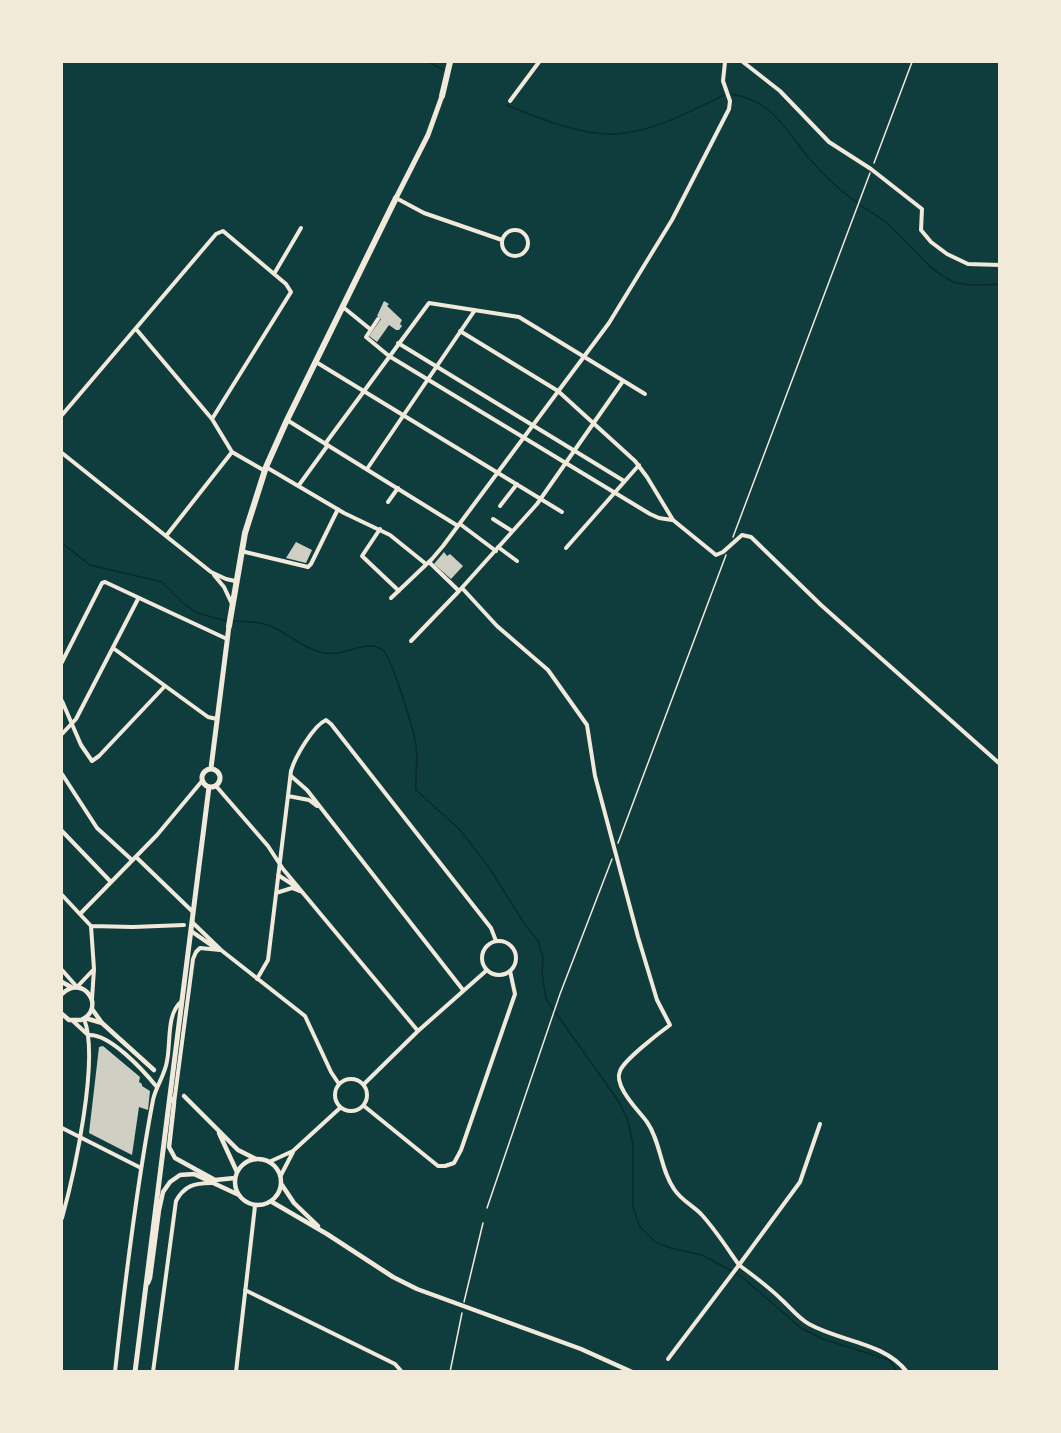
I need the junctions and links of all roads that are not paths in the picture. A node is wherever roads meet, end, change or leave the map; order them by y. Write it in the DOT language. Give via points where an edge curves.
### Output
graph roads {
  1 [pos="450,62"];
  2 [pos="539,62"];
  3 [pos="725,62"];
  4 [pos="743,62"];
  5 [pos="442,96"];
  6 [pos="510,101"];
  7 [pos="396,198"];
  8 [pos="301,228"];
  9 [pos="502,240"];
  10 [pos="999,265"];
  11 [pos="274,274"];
  12 [pos="343,307"];
  13 [pos="475,309"];
  14 [pos="378,319"];
  15 [pos="136,329"];
  16 [pos="370,329"];
  17 [pos="460,331"];
  18 [pos="398,343"];
  19 [pos="389,356"];
  20 [pos="584,356"];
  21 [pos="315,362"];
  22 [pos="436,366"];
  23 [pos="428,379"];
  24 [pos="623,381"];
  25 [pos="558,391"];
  26 [pos="363,392"];
  27 [pos="645,394"];
  28 [pos="62,415"];
  29 [pos="403,415"];
  30 [pos="212,419"];
  31 [pos="287,420"];
  32 [pos="594,424"];
  33 [pos="532,425"];
  34 [pos="523,438"];
  35 [pos="326,445"];
  36 [pos="574,451"];
  37 [pos="232,452"];
  38 [pos="62,453"];
  39 [pos="565,463"];
  40 [pos="639,465"];
  41 [pos="266,469"];
  42 [pos="367,469"];
  43 [pos="498,472"];
  44 [pos="624,481"];
  45 [pos="516,484"];
  46 [pos="299,485"];
  47 [pos="398,488"];
  48 [pos="614,493"];
  49 [pos="540,499"];
  50 [pos="388,502"];
  51 [pos="501,506"];
  52 [pos="338,509"];
  53 [pos="562,512"];
  54 [pos="493,519"];
  55 [pos="673,520"];
  56 [pos="459,525"];
  57 [pos="380,529"];
  58 [pos="512,531"];
  59 [pos="166,536"];
  60 [pos="566,548"];
  61 [pos="497,549"];
  62 [pos="241,551"];
  63 [pos="517,561"];
  64 [pos="428,563"];
  65 [pos="212,572"];
  66 [pos="221,583"];
  67 [pos="235,584"];
  68 [pos="460,590"];
  69 [pos="399,591"];
  70 [pos="391,598"];
  71 [pos="138,599"];
  72 [pos="231,607"];
  73 [pos="229,626"];
  74 [pos="227,639"];
  75 [pos="411,641"];
  76 [pos="113,648"];
  77 [pos="62,662"];
  78 [pos="165,686"];
  79 [pos="62,701"];
  80 [pos="217,719"];
  81 [pos="71,725"];
  82 [pos="62,734"];
  83 [pos="999,764"];
  84 [pos="211,768"];
  85 [pos="62,774"];
  86 [pos="291,776"];
  87 [pos="202,781"];
  88 [pos="213,786"];
  89 [pos="288,796"];
  90 [pos="322,811"];
  91 [pos="62,831"];
  92 [pos="134,858"];
  93 [pos="279,862"];
  94 [pos="278,875"];
  95 [pos="111,882"];
  96 [pos="275,894"];
  97 [pos="305,894"];
  98 [pos="62,895"];
  99 [pos="193,912"];
  100 [pos="80,914"];
  101 [pos="192,922"];
  102 [pos="184,925"];
  103 [pos="90,926"];
  104 [pos="191,930"];
  105 [pos="496,940"];
  106 [pos="221,950"];
  107 [pos="94,969"];
  108 [pos="62,970"];
  109 [pos="487,970"];
  110 [pos="510,972"];
  111 [pos="257,979"];
  112 [pos="62,982"];
  113 [pos="74,987"];
  114 [pos="463,990"];
  115 [pos="62,994"];
  116 [pos="92,999"];
  117 [pos="182,1000"];
  118 [pos="92,1009"];
  119 [pos="62,1014"];
  120 [pos="84,1019"];
  121 [pos="73,1021"];
  122 [pos="102,1023"];
  123 [pos="418,1031"];
  124 [pos="89,1035"];
  125 [pos="178,1068"];
  126 [pos="154,1070"];
  127 [pos="172,1075"];
  128 [pos="339,1084"];
  129 [pos="363,1084"];
  130 [pos="156,1086"];
  131 [pos="184,1096"];
  132 [pos="170,1097"];
  133 [pos="174,1103"];
  134 [pos="364,1106"];
  135 [pos="340,1108"];
  136 [pos="820,1124"];
  137 [pos="214,1125"];
  138 [pos="62,1128"];
  139 [pos="80,1137"];
  140 [pos="293,1151"];
  141 [pos="256,1159"];
  142 [pos="269,1162"];
  143 [pos="141,1168"];
  144 [pos="236,1175"];
  145 [pos="281,1175"];
  146 [pos="212,1183"];
  147 [pos="282,1184"];
  148 [pos="239,1195"];
  149 [pos="272,1202"];
  150 [pos="255,1206"];
  151 [pos="62,1212"];
  152 [pos="62,1218"];
  153 [pos="327,1234"];
  154 [pos="738,1267"];
  155 [pos="145,1289"];
  156 [pos="245,1290"];
  157 [pos="668,1359"];
  158 [pos="115,1371"];
  159 [pos="135,1371"];
  160 [pos="153,1371"];
  161 [pos="236,1371"];
  162 [pos="402,1371"];
  163 [pos="632,1371"];
  164 [pos="907,1371"];
  1 -- 5 [label="highway"];
  2 -- 6 [label="street"];
  3 -- 20 [label="street" via="723,81 729,110 672,220 609,323"];
  4 -- 10 [label="street" via="780,91 829,142 872,169 922,209 921,230 931,242 968,264"];
  5 -- 7 [label="main road" via="428,135"];
  7 -- 9 [label="street" via="424,213"];
  7 -- 12 [label="highway"];
  8 -- 11 [label="street"];
  9 -- 9 [label="street" via="503,250 514,257 522,255 529,246 527,237 519,231 508,232"];
  11 -- 15 [label="street" via="221,231"];
  11 -- 30 [label="street" via="291,290"];
  12 -- 16 [label="street"];
  12 -- 21 [label="highway"];
  13 -- 17 [label="street"];
  13 -- 18 [label="street" via="429,303"];
  13 -- 20 [label="street" via="519,317"];
  14 -- 16 [label="street"];
  15 -- 28 [label="street"];
  15 -- 30 [label="street"];
  16 -- 19 [label="street" via="366,337"];
  17 -- 22 [label="street"];
  17 -- 25 [label="street"];
  18 -- 19 [label="street"];
  18 -- 22 [label="street"];
  19 -- 23 [label="street"];
  19 -- 26 [label="street"];
  20 -- 24 [label="street"];
  20 -- 25 [label="street"];
  21 -- 26 [label="street"];
  21 -- 31 [label="highway"];
  22 -- 23 [label="street"];
  22 -- 33 [label="street"];
  23 -- 29 [label="street"];
  23 -- 34 [label="street"];
  24 -- 27 [label="street"];
  24 -- 32 [label="street"];
  25 -- 32 [label="street"];
  25 -- 33 [label="street"];
  26 -- 29 [label="street"];
  26 -- 35 [label="street"];
  29 -- 42 [label="street"];
  29 -- 43 [label="street"];
  30 -- 37 [label="street"];
  31 -- 35 [label="street"];
  31 -- 41 [label="highway"];
  32 -- 36 [label="street"];
  32 -- 40 [label="street"];
  33 -- 34 [label="street"];
  33 -- 36 [label="street"];
  34 -- 39 [label="street"];
  34 -- 43 [label="street"];
  35 -- 42 [label="street"];
  35 -- 46 [label="street"];
  36 -- 39 [label="street"];
  36 -- 44 [label="street"];
  37 -- 41 [label="street"];
  37 -- 59 [label="street"];
  38 -- 59 [label="street"];
  39 -- 48 [label="street"];
  39 -- 49 [label="street"];
  40 -- 44 [label="street"];
  40 -- 55 [label="street"];
  41 -- 46 [label="street"];
  41 -- 62 [label="highway"];
  42 -- 47 [label="street"];
  43 -- 45 [label="street"];
  43 -- 56 [label="street"];
  44 -- 48 [label="street"];
  45 -- 49 [label="street"];
  45 -- 51 [label="street"];
  46 -- 52 [label="street"];
  47 -- 50 [label="street"];
  47 -- 56 [label="street"];
  48 -- 55 [label="street" via="654,516"];
  48 -- 60 [label="street"];
  49 -- 53 [label="street"];
  49 -- 58 [label="street"];
  52 -- 57 [label="street"];
  52 -- 62 [label="street" via="308,567"];
  54 -- 58 [label="street"];
  55 -- 83 [label="street" via="716,555 742,535 751,537"];
  56 -- 61 [label="street"];
  56 -- 64 [label="street"];
  57 -- 64 [label="street"];
  57 -- 69 [label="street" via="362,556"];
  58 -- 61 [label="street"];
  59 -- 65 [label="street"];
  61 -- 63 [label="street"];
  61 -- 68 [label="street"];
  62 -- 67 [label="highway"];
  64 -- 68 [label="street"];
  64 -- 69 [label="street"];
  65 -- 66 [label="street"];
  65 -- 67 [label="street"];
  66 -- 67 [label="street"];
  66 -- 72 [label="street"];
  67 -- 72 [label="highway"];
  68 -- 75 [label="street"];
  68 -- 154 [label="street" via="548,670 583,718 595,776 657,1000 670,1025 620,1070 619,1078 654,1135 672,1187 700,1212"];
  69 -- 70 [label="street"];
  71 -- 74 [label="street"];
  71 -- 76 [label="street"];
  71 -- 77 [label="street" via="102,583"];
  72 -- 73 [label="highway"];
  73 -- 74 [label="main road"];
  74 -- 80 [label="main road"];
  76 -- 78 [label="street"];
  76 -- 81 [label="street"];
  78 -- 80 [label="street" via="208,717"];
  78 -- 81 [label="street" via="95,760 90,760"];
  79 -- 81 [label="street"];
  80 -- 84 [label="main road"];
  81 -- 82 [label="street"];
  84 -- 87 [label="main road" via="203,772"];
  84 -- 88 [label="main road" via="219,774 219,781"];
  85 -- 92 [label="street" via="97,828"];
  86 -- 89 [label="street"];
  86 -- 90 [label="street"];
  86 -- 105 [label="street" via="297,756 326,720 491,928"];
  87 -- 88 [label="main road"];
  87 -- 92 [label="street"];
  88 -- 93 [label="street"];
  88 -- 99 [label="main road"];
  89 -- 90 [label="street" via="309,800"];
  89 -- 93 [label="street"];
  90 -- 114 [label="street"];
  91 -- 95 [label="street"];
  92 -- 95 [label="street"];
  92 -- 99 [label="street"];
  93 -- 94 [label="street"];
  93 -- 97 [label="street"];
  94 -- 96 [label="street"];
  94 -- 97 [label="street"];
  95 -- 100 [label="street"];
  96 -- 97 [label="street" via="292,888"];
  96 -- 111 [label="street" via="268,960"];
  97 -- 123 [label="street"];
  98 -- 100 [label="street"];
  99 -- 101 [label="main road"];
  100 -- 103 [label="street"];
  101 -- 104 [label="main road"];
  101 -- 106 [label="street"];
  102 -- 103 [label="street"];
  103 -- 107 [label="street"];
  104 -- 106 [label="street"];
  104 -- 117 [label="main road"];
  105 -- 109 [label="street" via="484,950 482,960"];
  105 -- 110 [label="street" via="514,949 517,958"];
  106 -- 111 [label="street"];
  106 -- 125 [label="street" via="200,948 194,955"];
  107 -- 113 [label="street"];
  107 -- 116 [label="street"];
  108 -- 113 [label="street"];
  109 -- 110 [label="street" via="495,975"];
  109 -- 114 [label="street"];
  110 -- 134 [label="street" via="515,994 454,1163 438,1166"];
  111 -- 128 [label="street" via="305,1016"];
  112 -- 113 [label="street"];
  113 -- 115 [label="street"];
  113 -- 116 [label="street" via="86,991"];
  114 -- 123 [label="street"];
  116 -- 118 [label="street"];
  117 -- 127 [label="main road"];
  117 -- 130 [label="street" via="173,1014 167,1063"];
  118 -- 120 [label="street"];
  118 -- 122 [label="street"];
  119 -- 121 [label="street"];
  120 -- 121 [label="street"];
  120 -- 122 [label="street"];
  120 -- 124 [label="street"];
  121 -- 124 [label="street"];
  122 -- 126 [label="street"];
  123 -- 129 [label="street"];
  124 -- 130 [label="street" via="109,1041"];
  124 -- 139 [label="street"];
  125 -- 127 [label="street"];
  125 -- 133 [label="street"];
  127 -- 132 [label="main road"];
  128 -- 129 [label="street" via="355,1079"];
  128 -- 135 [label="street" via="335,1096"];
  129 -- 134 [label="street" via="368,1096"];
  130 -- 143 [label="street"];
  131 -- 137 [label="street"];
  132 -- 133 [label="street"];
  132 -- 155 [label="main road"];
  133 -- 144 [label="street" via="169,1147 175,1158 215,1180"];
  134 -- 135 [label="street" via="350,1112"];
  135 -- 140 [label="street"];
  136 -- 154 [label="street" via="800,1182"];
  137 -- 141 [label="street" via="238,1150"];
  137 -- 144 [label="street"];
  138 -- 139 [label="street"];
  139 -- 143 [label="street"];
  139 -- 151 [label="street"];
  140 -- 142 [label="street"];
  140 -- 145 [label="street"];
  141 -- 142 [label="street"];
  141 -- 144 [label="street" via="245,1163"];
  142 -- 145 [label="street"];
  143 -- 158 [label="street"];
  144 -- 148 [label="street"];
  145 -- 147 [label="street"];
  146 -- 148 [label="street"];
  146 -- 155 [label="street" via="186,1174 166,1186"];
  146 -- 160 [label="street" via="190,1186 176,1201"];
  147 -- 149 [label="street"];
  147 -- 153 [label="street" via="294,1203"];
  148 -- 150 [label="street"];
  149 -- 150 [label="street"];
  149 -- 153 [label="street"];
  150 -- 156 [label="street"];
  151 -- 152 [label="street"];
  153 -- 163 [label="street" via="385,1273 417,1289"];
  154 -- 157 [label="street"];
  154 -- 164 [label="street" via="769,1288 807,1323 893,1356"];
  155 -- 159 [label="main road"];
  156 -- 161 [label="street"];
  156 -- 162 [label="street" via="395,1364"];
}
